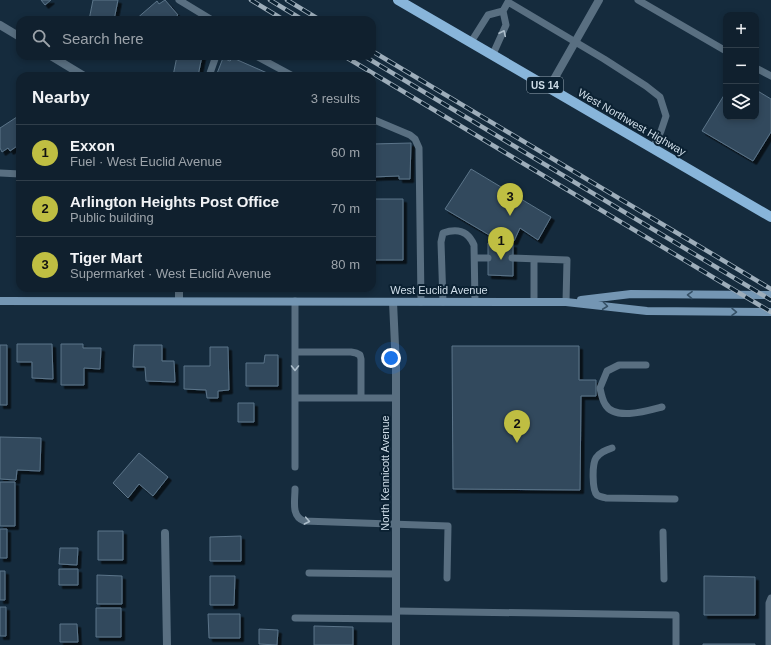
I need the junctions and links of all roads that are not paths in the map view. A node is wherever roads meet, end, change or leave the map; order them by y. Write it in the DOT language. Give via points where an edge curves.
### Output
graph roads {
  1 [pos="179,0"];
  2 [pos="599,0"];
  3 [pos="638,0"];
  4 [pos="401,1"];
  5 [pos="503,11"];
  6 [pos="205,16"];
  7 [pos="0,25"];
  8 [pos="16,35"];
  9 [pos="472,42"];
  10 [pos="575,42"];
  11 [pos="723,49"];
  12 [pos="493,54"];
  13 [pos="58,60"];
  14 [pos="215,60"];
  15 [pos="263,60"];
  16 [pos="759,70"];
  17 [pos="77,72"];
  18 [pos="210,72"];
  19 [pos="286,72"];
  20 [pos="771,76"];
  21 [pos="549,88"];
  22 [pos="376,121"];
  23 [pos="653,148"];
  24 [pos="0,173"];
  25 [pos="16,174"];
  26 [pos="771,217"];
  27 [pos="474,258"];
  28 [pos="488,258"];
  29 [pos="512,258"];
  30 [pos="534,259"];
  31 [pos="179,292"];
  32 [pos="771,295"];
  33 [pos="0,301"];
  34 [pos="179,301"];
  35 [pos="295,301"];
  36 [pos="393,302"];
  37 [pos="421,302"];
  38 [pos="443,302"];
  39 [pos="475,302"];
  40 [pos="534,302"];
  41 [pos="566,302"];
  42 [pos="771,312"];
  43 [pos="295,352"];
  44 [pos="646,365"];
  45 [pos="295,398"];
  46 [pos="361,398"];
  47 [pos="396,398"];
  48 [pos="662,407"];
  49 [pos="612,448"];
  50 [pos="295,467"];
  51 [pos="295,489"];
  52 [pos="675,499"];
  53 [pos="396,524"];
  54 [pos="663,532"];
  55 [pos="165,533"];
  56 [pos="309,573"];
  57 [pos="396,574"];
  58 [pos="447,578"];
  59 [pos="664,578"];
  60 [pos="771,598"];
  61 [pos="396,615"];
  62 [pos="295,618"];
  63 [pos="167,645"];
  64 [pos="396,645"];
  65 [pos="676,645"];
  66 [pos="769,645"];
  1 -- 6 [label="lane"];
  2 -- 10 [label="street"];
  3 -- 11 [label="lane"];
  4 -- 9 [label="main road, West Northwest Highway / US 14"];
  5 -- 9 [label="lane" via="488,15"];
  5 -- 10 [label="lane" via="508,2"];
  12 -- 5 [label="lane, one-way" via="506,25"];
  7 -- 8 [label="street"];
  9 -- 12 [label="main road, West Northwest Highway / US 14"];
  10 -- 21 [label="street"];
  10 -- 23 [label="lane" via="660,97 666,116"];
  12 -- 21 [label="main road, West Northwest Highway / US 14"];
  13 -- 17 [label="street"];
  14 -- 18 [label="lane"];
  15 -- 19 [label="lane"];
  16 -- 20 [label="lane"];
  21 -- 23 [label="main road, West Northwest Highway / US 14"];
  22 -- 37 [label="lane" via="410,134 416,139 419,148"];
  23 -- 26 [label="main road, West Northwest Highway / US 14"];
  24 -- 25 [label="lane"];
  27 -- 28 [label="lane"];
  27 -- 38 [label="lane" via="474,245 465,232 443,233"];
  27 -- 39 [label="lane"];
  29 -- 30 [label="lane"];
  30 -- 40 [label="lane"];
  30 -- 41 [label="lane" via="567,260"];
  31 -- 34 [label="street"];
  32 -- 41 [label="main road, West Euclid Avenue, one-way" via="631,294"];
  33 -- 34 [label="main road, West Euclid Avenue"];
  34 -- 35 [label="main road, West Euclid Avenue"];
  35 -- 36 [label="main road, West Euclid Avenue"];
  35 -- 43 [label="lane"];
  36 -- 37 [label="main road, West Euclid Avenue"];
  36 -- 47 [label="street, North Kennicott Avenue"];
  37 -- 38 [label="main road, West Euclid Avenue"];
  38 -- 39 [label="main road, West Euclid Avenue"];
  39 -- 40 [label="main road, West Euclid Avenue"];
  40 -- 41 [label="main road, West Euclid Avenue"];
  41 -- 42 [label="main road, West Euclid Avenue, one-way" via="647,311"];
  43 -- 45 [label="lane, one-way"];
  43 -- 46 [label="lane" via="351,352 360,355"];
  44 -- 48 [label="lane" via="619,365 607,371 600,388 605,405 615,412 633,413"];
  45 -- 46 [label="lane"];
  45 -- 50 [label="lane"];
  46 -- 47 [label="lane"];
  47 -- 53 [label="street, North Kennicott Avenue"];
  49 -- 52 [label="lane" via="602,451 595,458 593,485 598,496"];
  51 -- 53 [label="lane, one-way" via="296,515 304,521"];
  53 -- 57 [label="street, North Kennicott Avenue"];
  53 -- 58 [label="lane" via="448,526"];
  54 -- 59 [label="lane"];
  55 -- 63 [label="street"];
  56 -- 57 [label="lane"];
  57 -- 61 [label="street, North Kennicott Avenue"];
  60 -- 66 [label="lane"];
  61 -- 62 [label="lane"];
  61 -- 64 [label="street, North Kennicott Avenue"];
  61 -- 65 [label="lane" via="676,616"];
}
